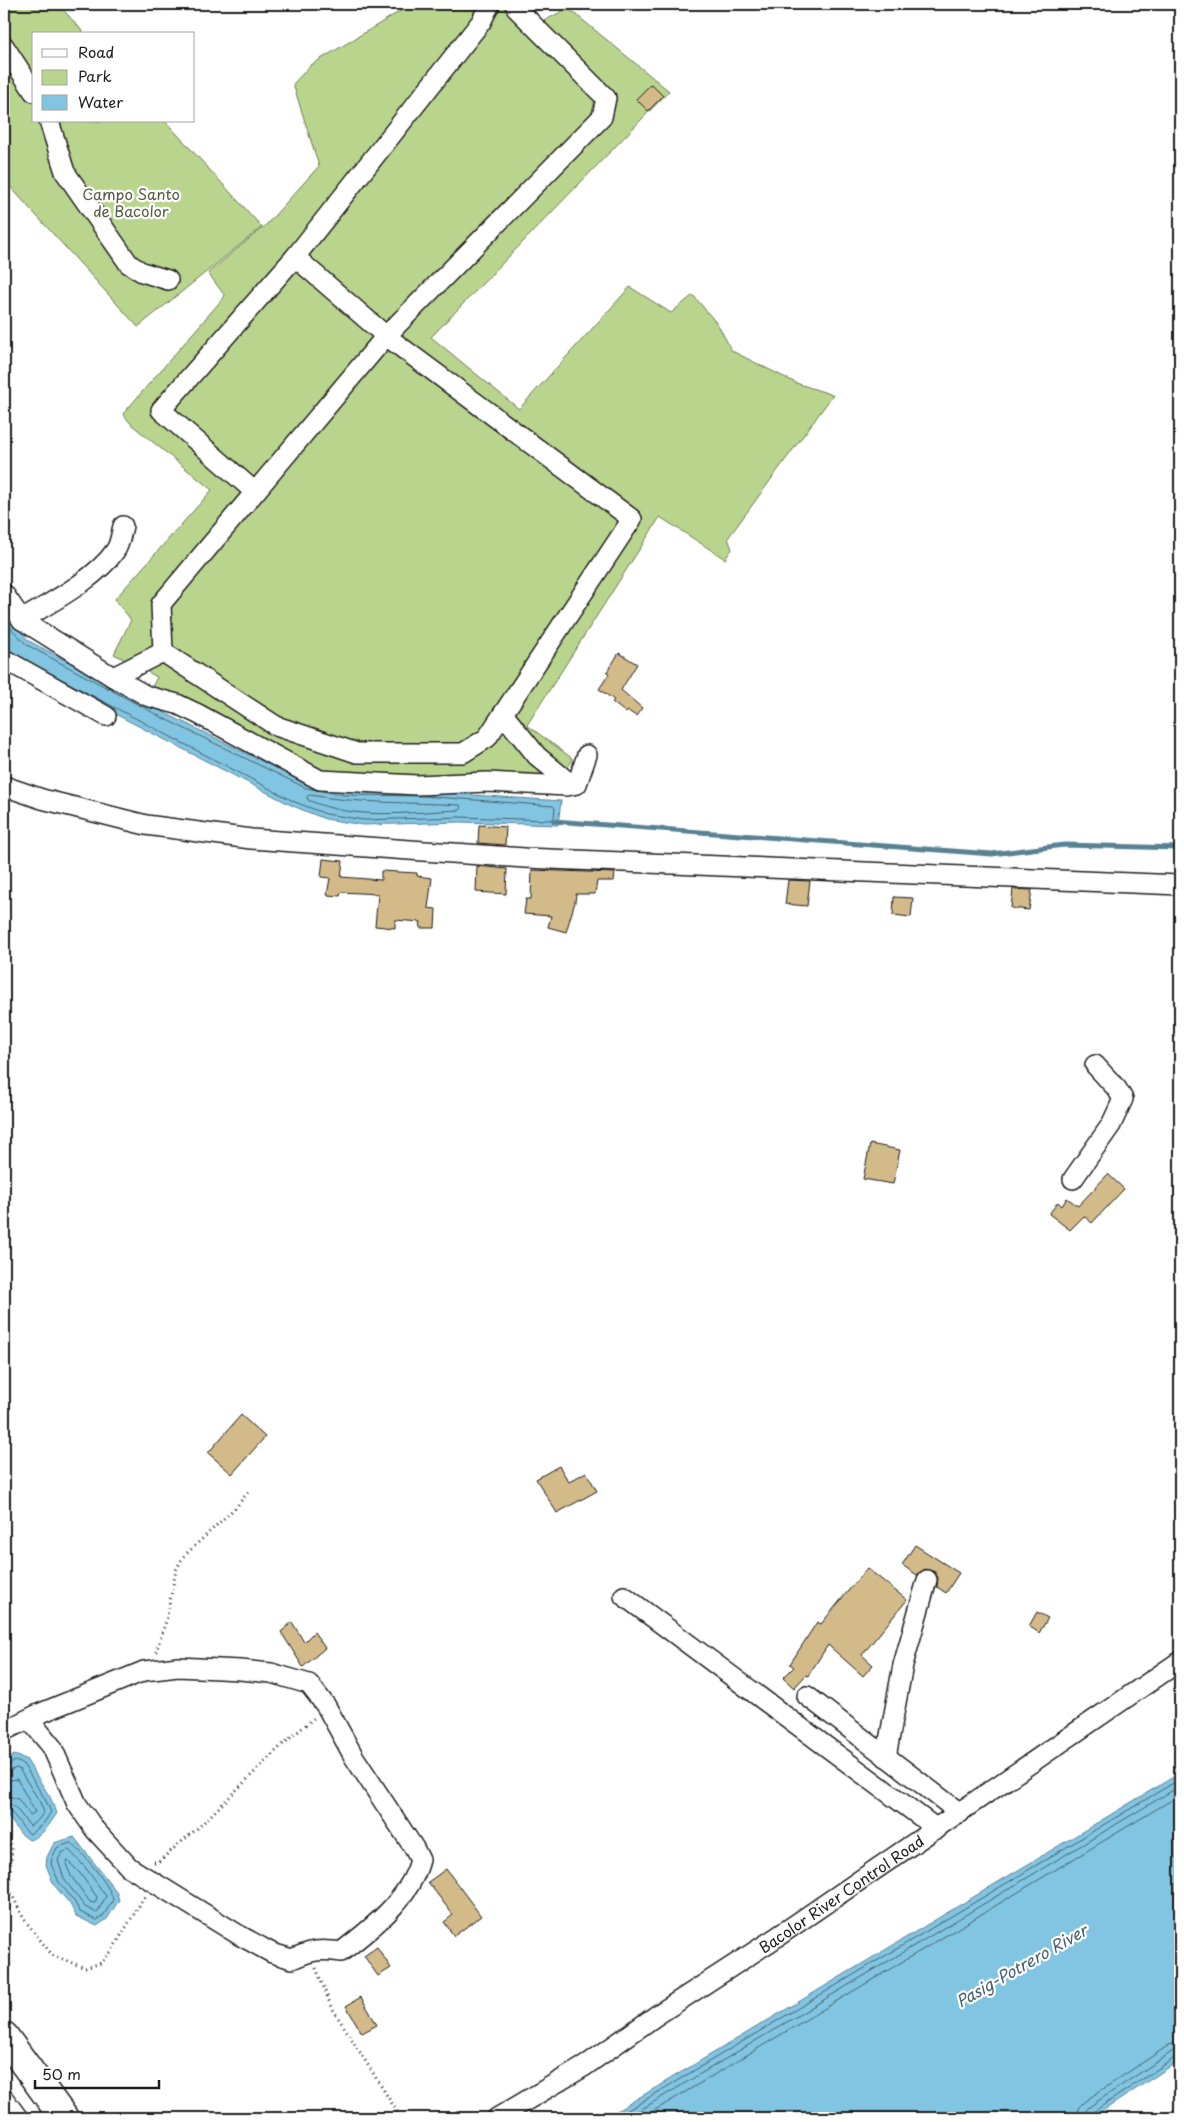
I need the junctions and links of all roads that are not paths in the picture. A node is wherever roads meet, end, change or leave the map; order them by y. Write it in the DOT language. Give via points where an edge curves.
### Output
graph roads {
  1 [pos="490,4"];
  2 [pos="515,4"];
  3 [pos="4,46"];
  4 [pos="32,89"];
  5 [pos="49,122"];
  6 [pos="295,257"];
  7 [pos="168,280"];
  8 [pos="386,336"];
  9 [pos="255,492"];
  10 [pos="123,526"];
  11 [pos="4,594"];
  12 [pos="22,620"];
  13 [pos="163,652"];
  14 [pos="4,659"];
  15 [pos="113,677"];
  16 [pos="503,714"];
  17 [pos="106,716"];
  18 [pos="587,755"];
  19 [pos="572,785"];
  20 [pos="4,786"];
  21 [pos="1180,885"];
  22 [pos="1095,1065"];
  23 [pos="1073,1179"];
  24 [pos="927,1580"];
  25 [pos="624,1596"];
  26 [pos="1180,1661"];
  27 [pos="807,1696"];
  28 [pos="29,1719"];
  29 [pos="4,1731"];
  30 [pos="886,1756"];
  31 [pos="960,1813"];
  32 [pos="937,1829"];
  33 [pos="4,2036"];
  34 [pos="4,2099"];
  35 [pos="18,2118"];
  36 [pos="64,2118"];
  37 [pos="497,2118"];
  1 -- 6 [label="street" via="481,22"];
  2 -- 8 [label="street" via="606,98 602,117"];
  3 -- 4 [label="street"];
  5 -- 7 [label="street" via="65,172 129,264"];
  6 -- 8 [label="street"];
  6 -- 9 [label="street" via="162,410"];
  8 -- 9 [label="street"];
  8 -- 16 [label="street" via="632,519"];
  9 -- 13 [label="street" via="161,604"];
  10 -- 12 [label="street" via="116,550 101,566 70,591"];
  11 -- 12 [label="street"];
  12 -- 15 [label="street"];
  13 -- 15 [label="street"];
  13 -- 16 [label="street" via="276,726 357,753 463,753 487,738"];
  14 -- 17 [label="street"];
  15 -- 19 [label="street" via="147,696 198,714 320,780 417,785 488,782"];
  16 -- 19 [label="street" via="537,756"];
  18 -- 19 [label="street" via="577,784"];
  20 -- 21 [label="street" via="146,825 250,839 525,858"];
  22 -- 23 [label="street" via="1123,1099 1111,1125"];
  24 -- 30 [label="street" via="903,1665"];
  25 -- 32 [label="street"];
  26 -- 31 [label="street, Bacolor River Control Road"];
  27 -- 30 [label="street"];
  28 -- 28 [label="street" via="52,1747 77,1804 129,1867 272,1953 292,1959 309,1951 341,1952 390,1909 414,1878 420,1860 414,1848 309,1684 271,1673 178,1667 144,1672"];
  28 -- 29 [label="street"];
  30 -- 31 [label="street"];
  31 -- 32 [label="street, Bacolor River Control Road"];
  32 -- 37 [label="street, Bacolor River Control Road" via="585,2066"];
  33 -- 36 [label="highway"];
  34 -- 35 [label="street"];
}
